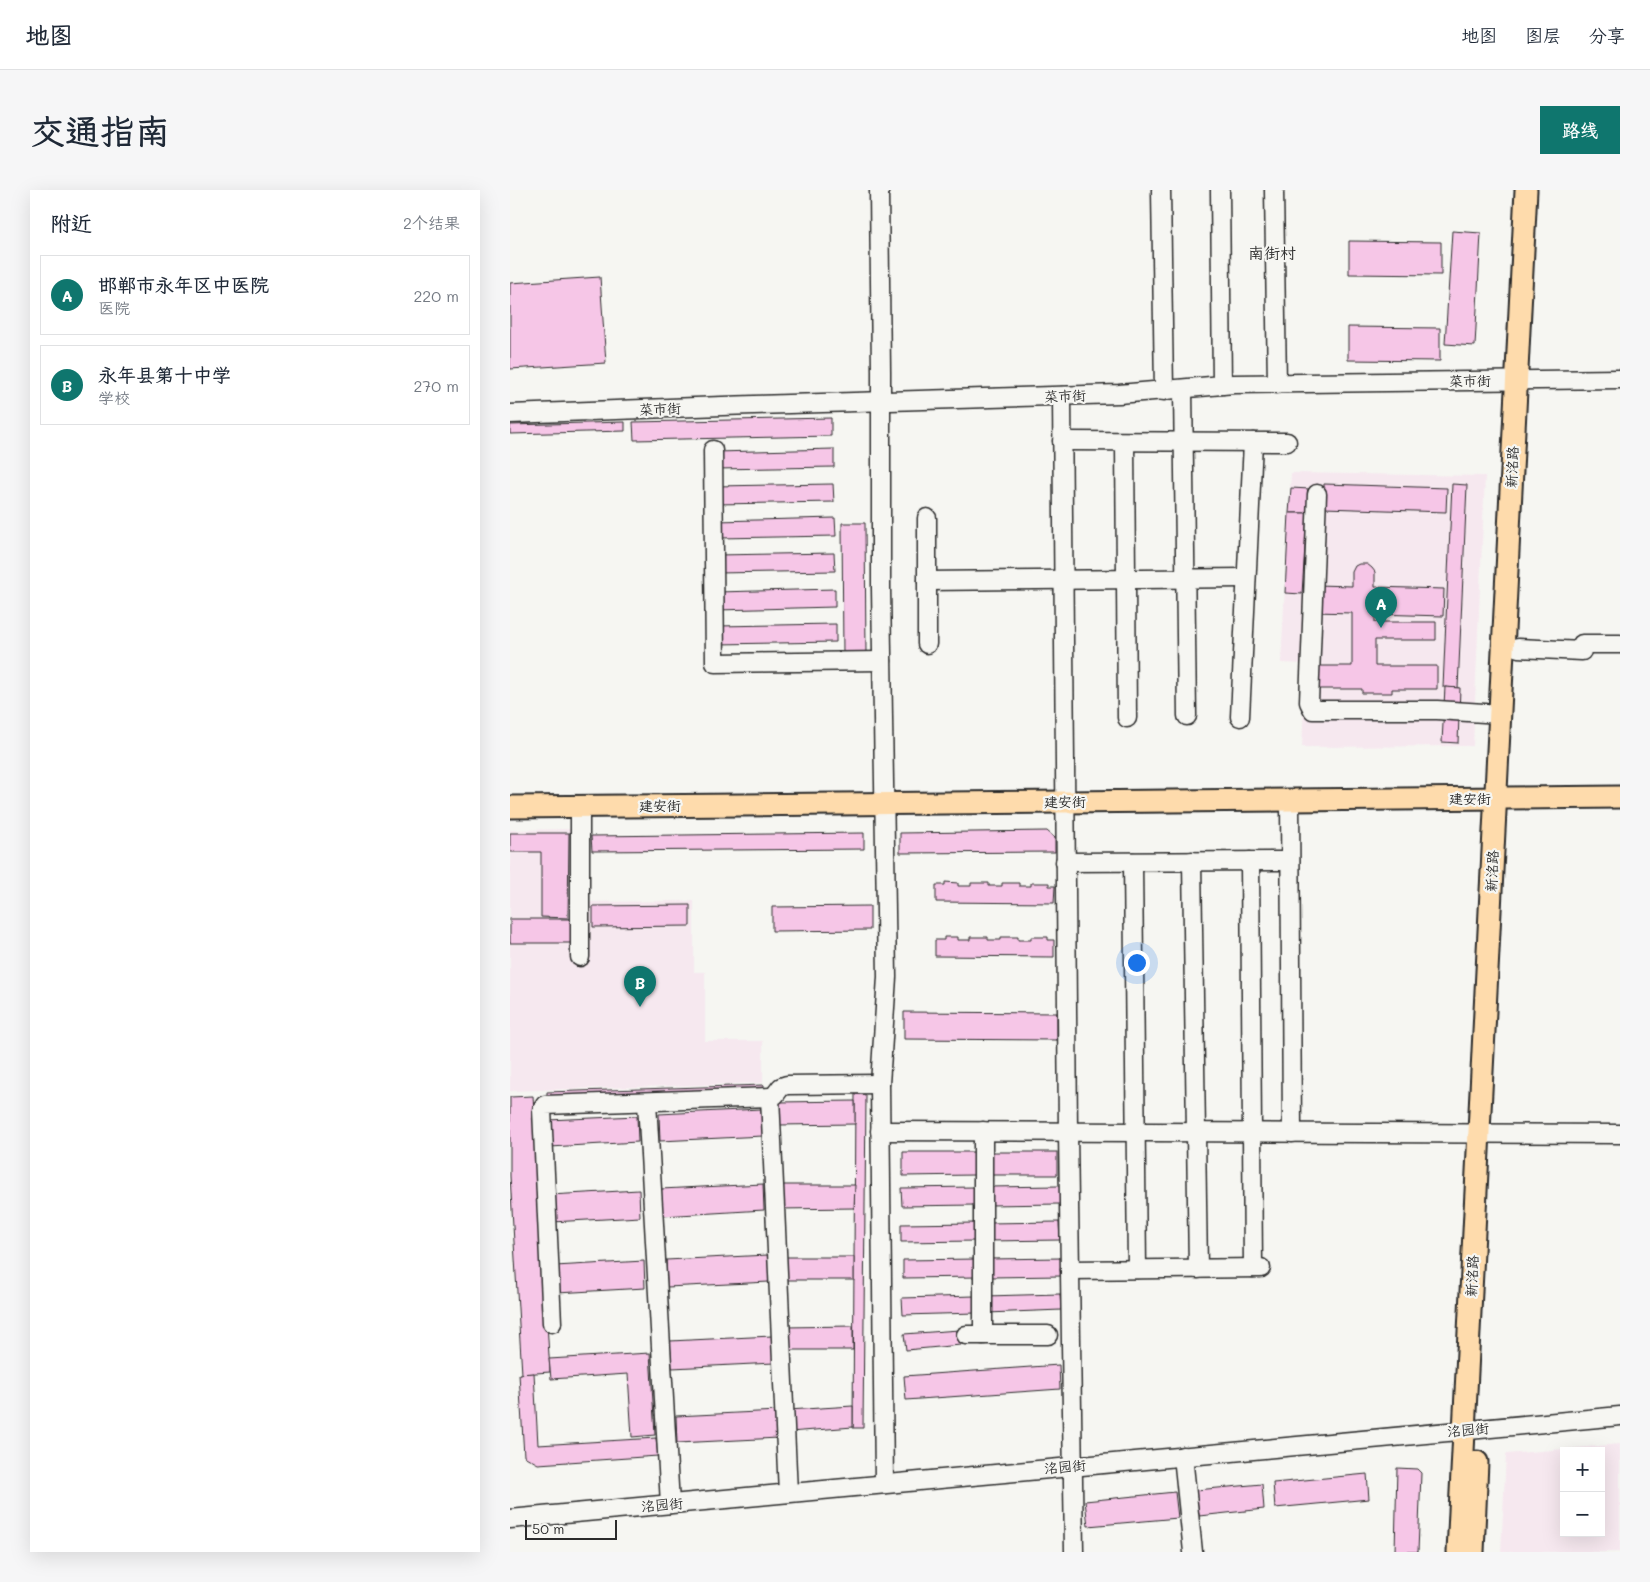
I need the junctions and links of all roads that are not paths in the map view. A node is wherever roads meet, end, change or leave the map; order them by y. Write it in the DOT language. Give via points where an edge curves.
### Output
graph roads {
  1 [pos="879,190"];
  2 [pos="1161,190"];
  3 [pos="1220,190"];
  4 [pos="1274,190"];
  5 [pos="1526,190"];
  6 [pos="1540,190"];
  7 [pos="1620,379"];
  8 [pos="1524,380"];
  9 [pos="1277,384"];
  10 [pos="1222,386"];
  11 [pos="1183,389"];
  12 [pos="1164,390"];
  13 [pos="1062,396"];
  14 [pos="881,402"];
  15 [pos="510,414"];
  16 [pos="1062,441"];
  17 [pos="1125,442"];
  18 [pos="1184,442"];
  19 [pos="1253,442"];
  20 [pos="1287,442"];
  21 [pos="712,450"];
  22 [pos="1317,494"];
  23 [pos="927,518"];
  24 [pos="1246,578"];
  25 [pos="1126,579"];
  26 [pos="1186,579"];
  27 [pos="1063,580"];
  28 [pos="927,581"];
  29 [pos="928,644"];
  30 [pos="1620,644"];
  31 [pos="1518,648"];
  32 [pos="882,661"];
  33 [pos="1500,714"];
  34 [pos="1187,716"];
  35 [pos="1240,717"];
  36 [pos="1127,718"];
  37 [pos="1620,797"];
  38 [pos="1503,798"];
  39 [pos="1290,800"];
  40 [pos="1065,802"];
  41 [pos="884,804"];
  42 [pos="580,807"];
  43 [pos="510,808"];
  44 [pos="1250,861"];
  45 [pos="1290,861"];
  46 [pos="1065,862"];
  47 [pos="1133,862"];
  48 [pos="1192,862"];
  49 [pos="580,957"];
  50 [pos="880,1084"];
  51 [pos="770,1097"];
  52 [pos="647,1102"];
  53 [pos="880,1131"];
  54 [pos="983,1131"];
  55 [pos="1068,1132"];
  56 [pos="1136,1132"];
  57 [pos="1195,1132"];
  58 [pos="1252,1133"];
  59 [pos="1292,1133"];
  60 [pos="1486,1134"];
  61 [pos="1620,1134"];
  62 [pos="1198,1268"];
  63 [pos="1137,1269"];
  64 [pos="1070,1270"];
  65 [pos="552,1323"];
  66 [pos="1048,1335"];
  67 [pos="1620,1416"];
  68 [pos="1471,1430"];
  69 [pos="1183,1456"];
  70 [pos="1072,1466"];
  71 [pos="884,1484"];
  72 [pos="788,1493"];
  73 [pos="670,1504"];
  74 [pos="510,1519"];
  75 [pos="1074,1552"];
  76 [pos="1193,1552"];
  77 [pos="1458,1552"];
  78 [pos="1474,1552"];
  1 -- 14 [label="street"];
  2 -- 12 [label="street"];
  3 -- 10 [label="street"];
  4 -- 9 [label="street"];
  5 -- 8 [label="main road, 新洺路"];
  6 -- 8 [label="main road, 新洺路"];
  7 -- 8 [label="street, 菜市街"];
  8 -- 9 [label="street, 菜市街"];
  8 -- 31 [label="main road, 新洺路"];
  8 -- 33 [label="main road, 新洺路"];
  9 -- 10 [label="street, 菜市街"];
  10 -- 11 [label="street, 菜市街"];
  11 -- 12 [label="street, 菜市街"];
  11 -- 18 [label="street"];
  12 -- 13 [label="street, 菜市街"];
  13 -- 14 [label="street, 菜市街"];
  13 -- 16 [label="street"];
  14 -- 15 [label="street, 菜市街"];
  14 -- 32 [label="street"];
  16 -- 17 [label="street"];
  16 -- 27 [label="street"];
  17 -- 18 [label="street"];
  17 -- 25 [label="street"];
  18 -- 19 [label="street"];
  18 -- 26 [label="street"];
  19 -- 20 [label="street"];
  19 -- 24 [label="street"];
  21 -- 32 [label="street" via="715,663"];
  22 -- 33 [label="street" via="1309,702 1313,710 1437,710"];
  23 -- 28 [label="street"];
  24 -- 26 [label="street"];
  24 -- 35 [label="street"];
  25 -- 26 [label="street"];
  25 -- 27 [label="street"];
  25 -- 36 [label="street"];
  26 -- 34 [label="street"];
  27 -- 28 [label="street"];
  27 -- 40 [label="street"];
  28 -- 29 [label="street"];
  30 -- 31 [label="street" via="1582,644 1582,651"];
  31 -- 38 [label="main road, 新洺路"];
  32 -- 41 [label="street"];
  33 -- 38 [label="main road, 新洺路"];
  37 -- 38 [label="main road, 建安街"];
  38 -- 39 [label="main road, 建安街"];
  38 -- 60 [label="main road, 新洺路"];
  39 -- 40 [label="main road, 建安街"];
  39 -- 45 [label="street"];
  40 -- 41 [label="main road, 建安街"];
  40 -- 46 [label="street"];
  41 -- 42 [label="main road, 建安街"];
  41 -- 50 [label="street" via="887,977"];
  42 -- 43 [label="main road, 建安街"];
  42 -- 49 [label="street"];
  44 -- 45 [label="street"];
  44 -- 48 [label="street"];
  44 -- 58 [label="street"];
  45 -- 59 [label="street"];
  46 -- 47 [label="street"];
  46 -- 55 [label="street"];
  47 -- 48 [label="street"];
  47 -- 56 [label="street"];
  48 -- 57 [label="street"];
  50 -- 51 [label="street" via="788,1085 781,1086"];
  50 -- 53 [label="street"];
  51 -- 52 [label="street"];
  51 -- 72 [label="street"];
  52 -- 65 [label="street" via="545,1105 542,1110"];
  52 -- 73 [label="street"];
  53 -- 54 [label="street"];
  53 -- 71 [label="street"];
  54 -- 55 [label="street"];
  54 -- 66 [label="street" via="974,1335"];
  55 -- 56 [label="street"];
  55 -- 64 [label="street"];
  56 -- 57 [label="street"];
  56 -- 63 [label="street"];
  57 -- 58 [label="street"];
  57 -- 62 [label="street"];
  58 -- 59 [label="street"];
  58 -- 62 [label="street" via="1257,1268"];
  59 -- 60 [label="street"];
  60 -- 61 [label="street"];
  60 -- 68 [label="main road, 新洺路"];
  62 -- 63 [label="street"];
  63 -- 64 [label="street"];
  64 -- 70 [label="street"];
  67 -- 68 [label="street, 洺园街"];
  68 -- 69 [label="street, 洺园街"];
  68 -- 77 [label="main road, 新洺路"];
  68 -- 78 [label="main road, 新洺路"];
  69 -- 70 [label="street, 洺园街"];
  69 -- 76 [label="street"];
  70 -- 71 [label="street, 洺园街"];
  70 -- 75 [label="street"];
  71 -- 72 [label="street, 洺园街"];
  72 -- 73 [label="street, 洺园街"];
  73 -- 74 [label="street, 洺园街"];
}
